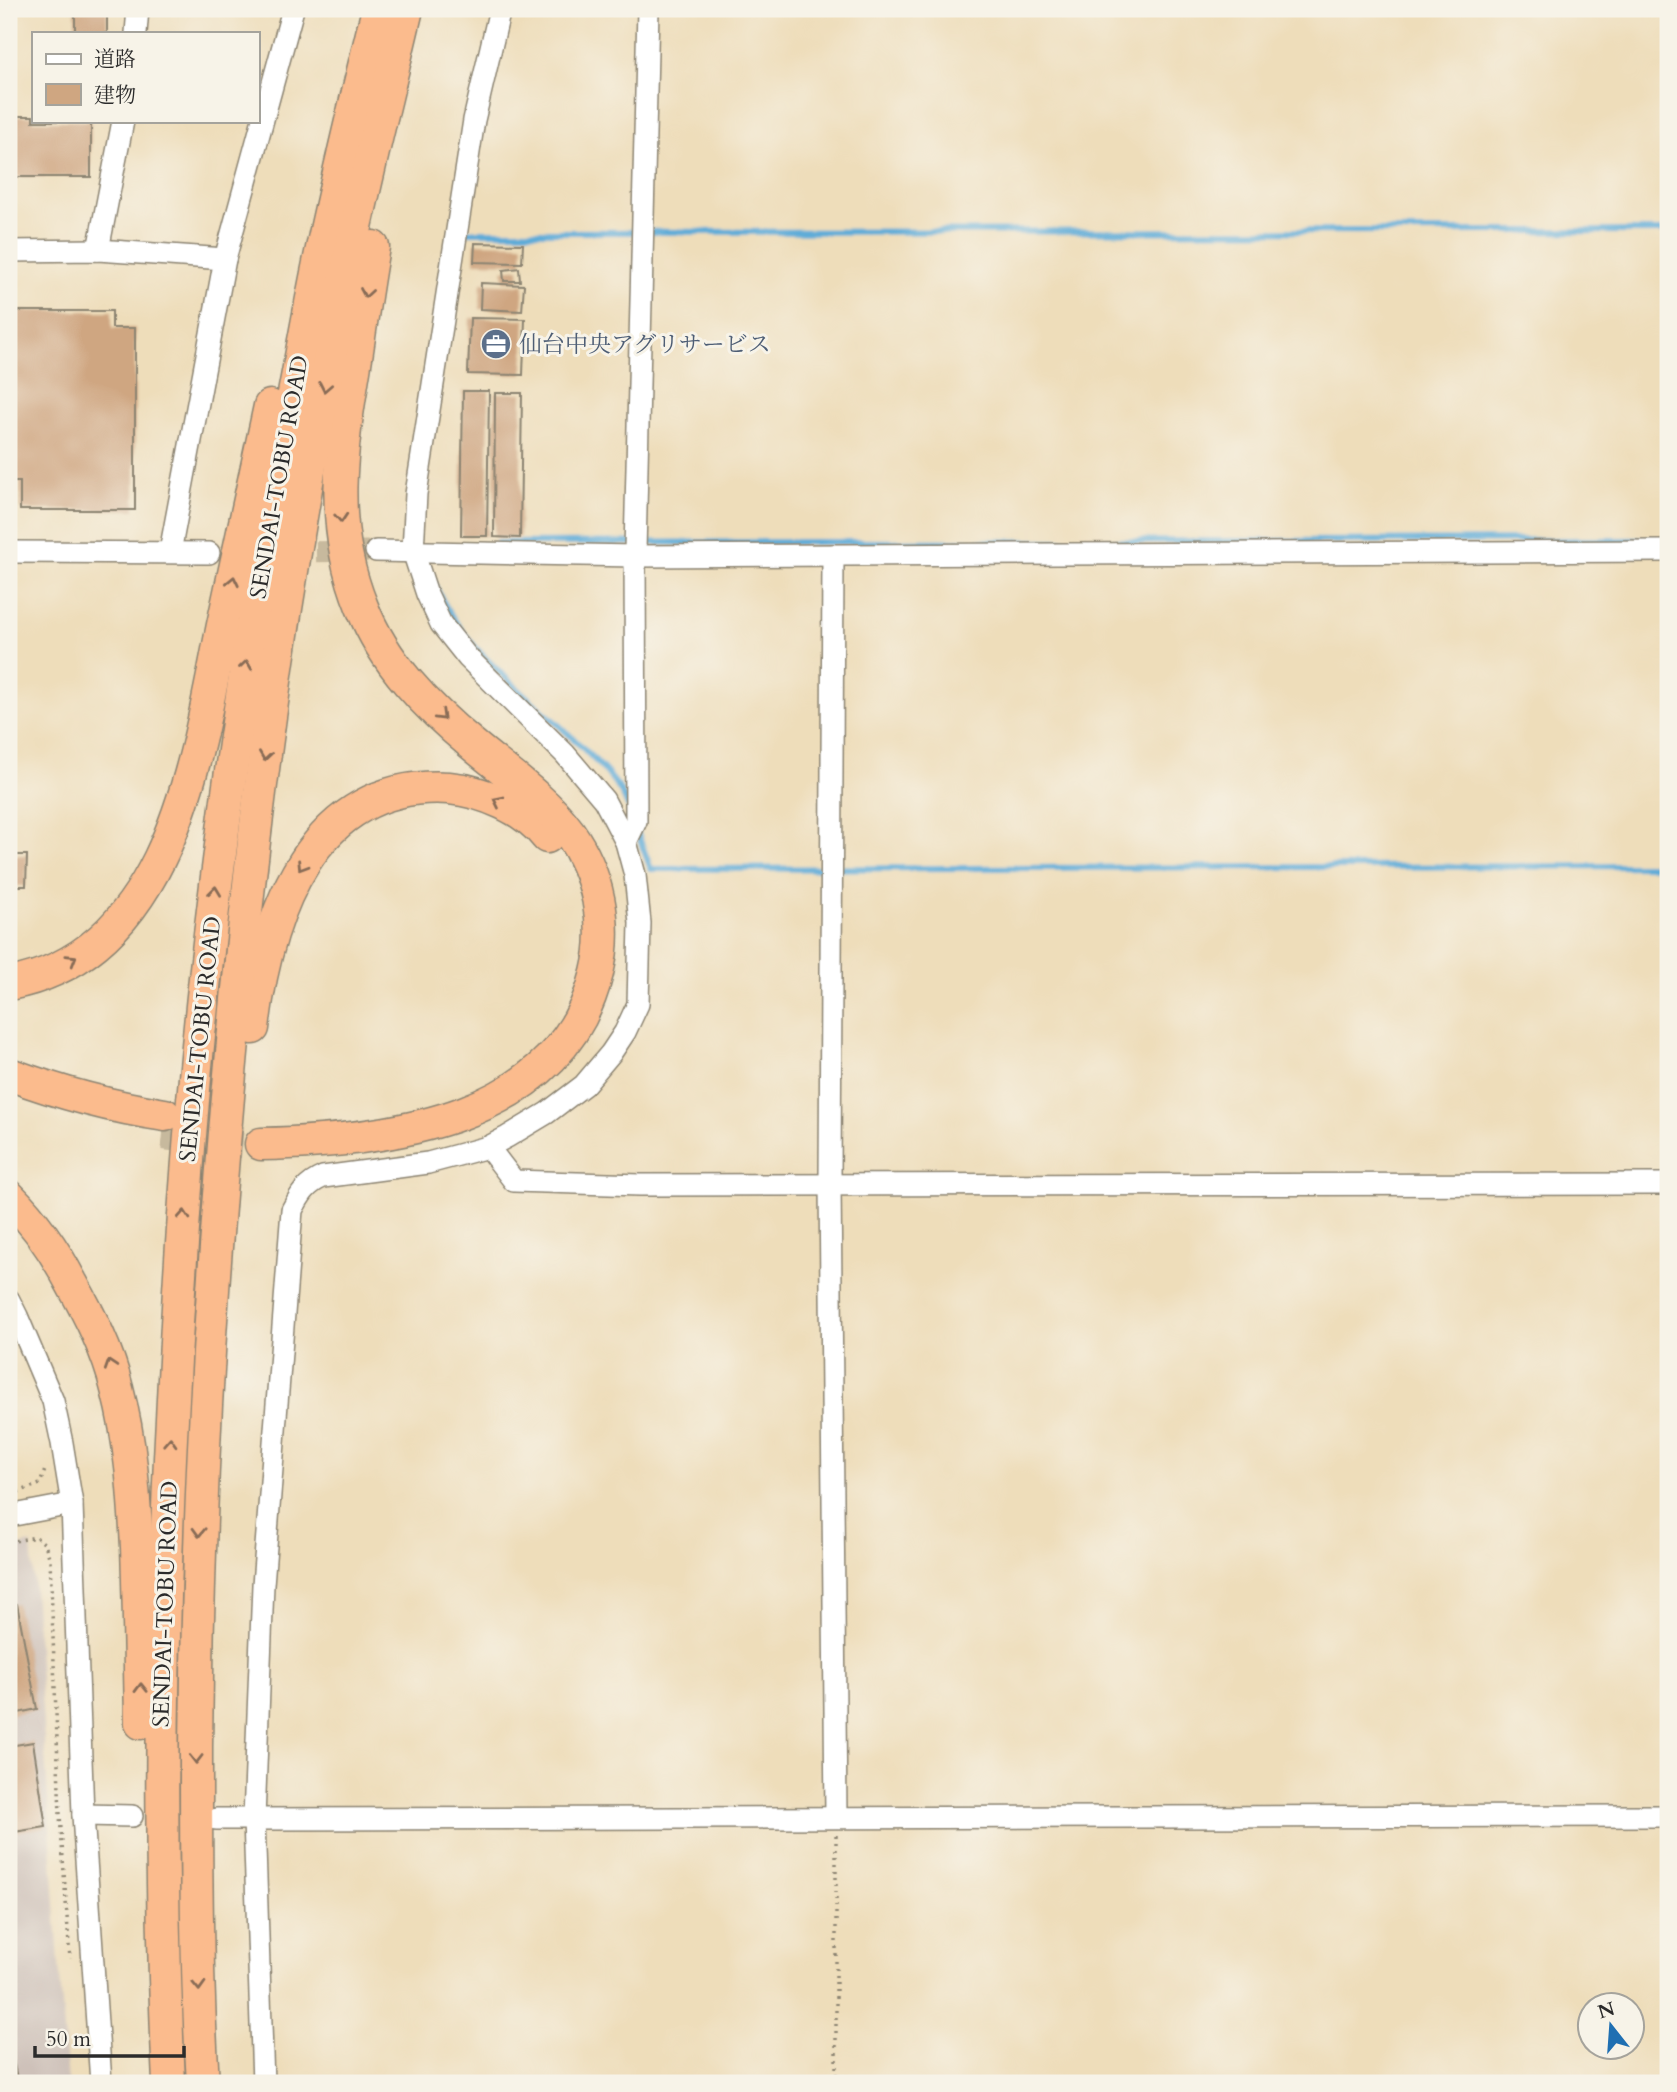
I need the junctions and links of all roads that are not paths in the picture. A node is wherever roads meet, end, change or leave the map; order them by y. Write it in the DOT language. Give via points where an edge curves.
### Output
graph roads {
  1 [pos="138,9"];
  2 [pos="293,9"];
  3 [pos="378,9"];
  4 [pos="407,9"];
  5 [pos="418,9"];
  6 [pos="500,9"];
  7 [pos="648,9"];
  8 [pos="136,32"];
  9 [pos="352,116"];
  10 [pos="123,122"];
  11 [pos="98,250"];
  12 [pos="9,251"];
  13 [pos="225,259"];
  14 [pos="635,547"];
  15 [pos="376,551"];
  16 [pos="413,551"];
  17 [pos="1668,551"];
  18 [pos="9,552"];
  19 [pos="170,552"];
  20 [pos="209,553"];
  21 [pos="833,555"];
  22 [pos="631,832"];
  23 [pos="9,984"];
  24 [pos="9,1074"];
  25 [pos="9,1094"];
  26 [pos="488,1147"];
  27 [pos="830,1184"];
  28 [pos="1668,1184"];
  29 [pos="9,1196"];
  30 [pos="9,1300"];
  31 [pos="202,1463"];
  32 [pos="72,1504"];
  33 [pos="9,1516"];
  34 [pos="83,1815"];
  35 [pos="132,1816"];
  36 [pos="835,1816"];
  37 [pos="1668,1816"];
  38 [pos="216,1819"];
  39 [pos="254,1819"];
  40 [pos="168,2078"];
  41 [pos="101,2083"];
  42 [pos="203,2083"];
  43 [pos="263,2083"];
  1 -- 8 [label="street"];
  2 -- 13 [label="street"];
  3 -- 9 [label="highway, SENDAI-TOBU ROAD"];
  4 -- 31 [label="highway, SENDAI-TOBU ROAD, one-way" via="326,382 292,568 261,785 228,1087"];
  5 -- 31 [label="highway, one-way" via="346,421 340,481 344,546 362,608 392,663 439,715 567,830 598,900 601,956 584,1013 570,1036 551,1058 502,1096 410,1129 337,1140 262,1134 408,1110 480,1086 510,1068 554,1024 579,966 581,908 563,858 544,833 518,811 489,796 427,787 378,797 337,823 316,844 286,894 255,1013 226,1310"];
  6 -- 16 [label="street" via="474,120 416,494"];
  7 -- 14 [label="street"];
  23 -- 9 [label="highway, one-way" via="72,961 100,940 142,891 174,828 197,747 305,247"];
  40 -- 9 [label="highway, SENDAI-TOBU ROAD, one-way" via="161,1832 164,1603 175,1349 194,1086 217,877 263,560"];
  10 -- 11 [label="street"];
  11 -- 12 [label="street"];
  11 -- 13 [label="street"];
  13 -- 19 [label="street"];
  14 -- 16 [label="street"];
  14 -- 21 [label="street"];
  14 -- 22 [label="street"];
  15 -- 16 [label="street"];
  16 -- 22 [label="street" via="441,624 468,658 565,754"];
  17 -- 21 [label="street"];
  18 -- 19 [label="street"];
  19 -- 20 [label="street"];
  21 -- 27 [label="street"];
  22 -- 26 [label="street" via="640,923 638,1004 630,1023 584,1086"];
  24 -- 25 [label="highway" via="135,1111 164,1125 89,1119"];
  26 -- 27 [label="street" via="514,1181"];
  26 -- 39 [label="street" via="428,1163 313,1181 301,1191 292,1210 263,1585"];
  27 -- 28 [label="street"];
  27 -- 36 [label="street"];
  40 -- 29 [label="highway, one-way" via="145,1845 139,1602 127,1438 117,1388 85,1305 38,1230"];
  30 -- 32 [label="street" via="53,1401"];
  31 -- 42 [label="highway, SENDAI-TOBU ROAD, one-way" via="196,1832"];
  32 -- 33 [label="street"];
  32 -- 34 [label="street"];
  34 -- 35 [label="street"];
  34 -- 41 [label="street"];
  36 -- 37 [label="street"];
  36 -- 39 [label="street"];
  38 -- 39 [label="street"];
  39 -- 43 [label="street"];
}
